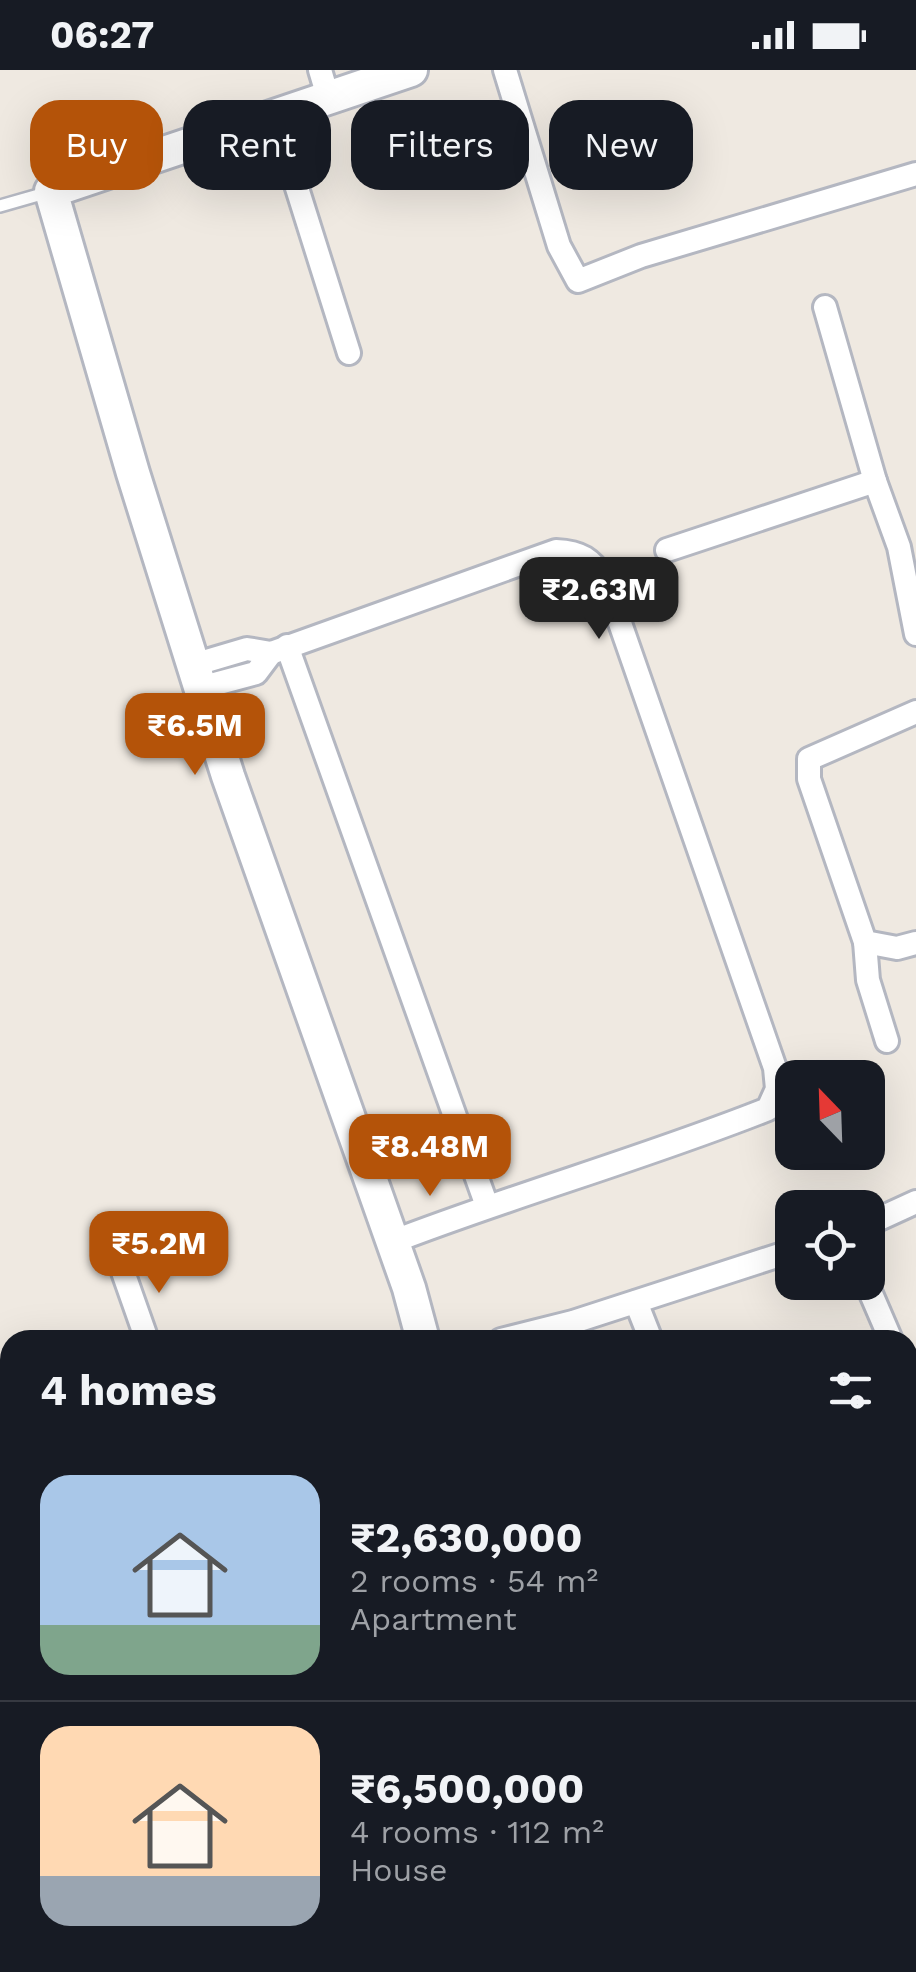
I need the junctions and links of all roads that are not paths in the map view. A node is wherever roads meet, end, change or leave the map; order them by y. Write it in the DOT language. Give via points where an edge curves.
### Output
graph roads {
  1 [pos="412,70"];
  2 [pos="505,70"];
  3 [pos="324,84"];
  4 [pos="298,100"];
  5 [pos="183,146"];
  6 [pos="916,174"];
  7 [pos="298,190"];
  8 [pos="51,191"];
  9 [pos="0,206"];
  10 [pos="826,306"];
  11 [pos="349,353"];
  12 [pos="875,481"];
  13 [pos="667,550"];
  14 [pos="916,634"];
  15 [pos="279,649"];
  16 [pos="196,677"];
  17 [pos="916,712"];
  18 [pos="865,942"];
  19 [pos="916,944"];
  20 [pos="887,1041"];
  21 [pos="916,1202"];
  22 [pos="487,1206"];
  23 [pos="885,1216"];
  24 [pos="392,1242"];
  25 [pos="775,1257"];
  26 [pos="122,1269"];
  27 [pos="874,1300"];
  28 [pos="636,1302"];
  29 [pos="143,1330"];
  30 [pos="420,1330"];
  31 [pos="537,1330"];
  32 [pos="647,1330"];
  33 [pos="887,1330"];
  1 -- 3 [label="street"];
  2 -- 6 [label="street" via="559,246 578,281"];
  3 -- 4 [label="street"];
  5 -- 8 [label="street"];
  7 -- 11 [label="street"];
  8 -- 9 [label="lane"];
  8 -- 16 [label="street"];
  10 -- 12 [label="street"];
  12 -- 13 [label="street"];
  12 -- 14 [label="street" via="898,546"];
  15 -- 16 [label="street" via="247,649"];
  15 -- 22 [label="street"];
  15 -- 22 [label="street" via="556,551 592,560 604,580 776,1068 777,1089 768,1109"];
  16 -- 24 [label="street"];
  17 -- 18 [label="street" via="809,759 809,779"];
  18 -- 19 [label="street"];
  18 -- 20 [label="street" via="868,980"];
  21 -- 23 [label="street"];
  22 -- 24 [label="street"];
  24 -- 30 [label="street"];
  25 -- 28 [label="street"];
  26 -- 29 [label="street"];
  27 -- 33 [label="street"];
  28 -- 31 [label="street"];
  28 -- 32 [label="street"];
}
